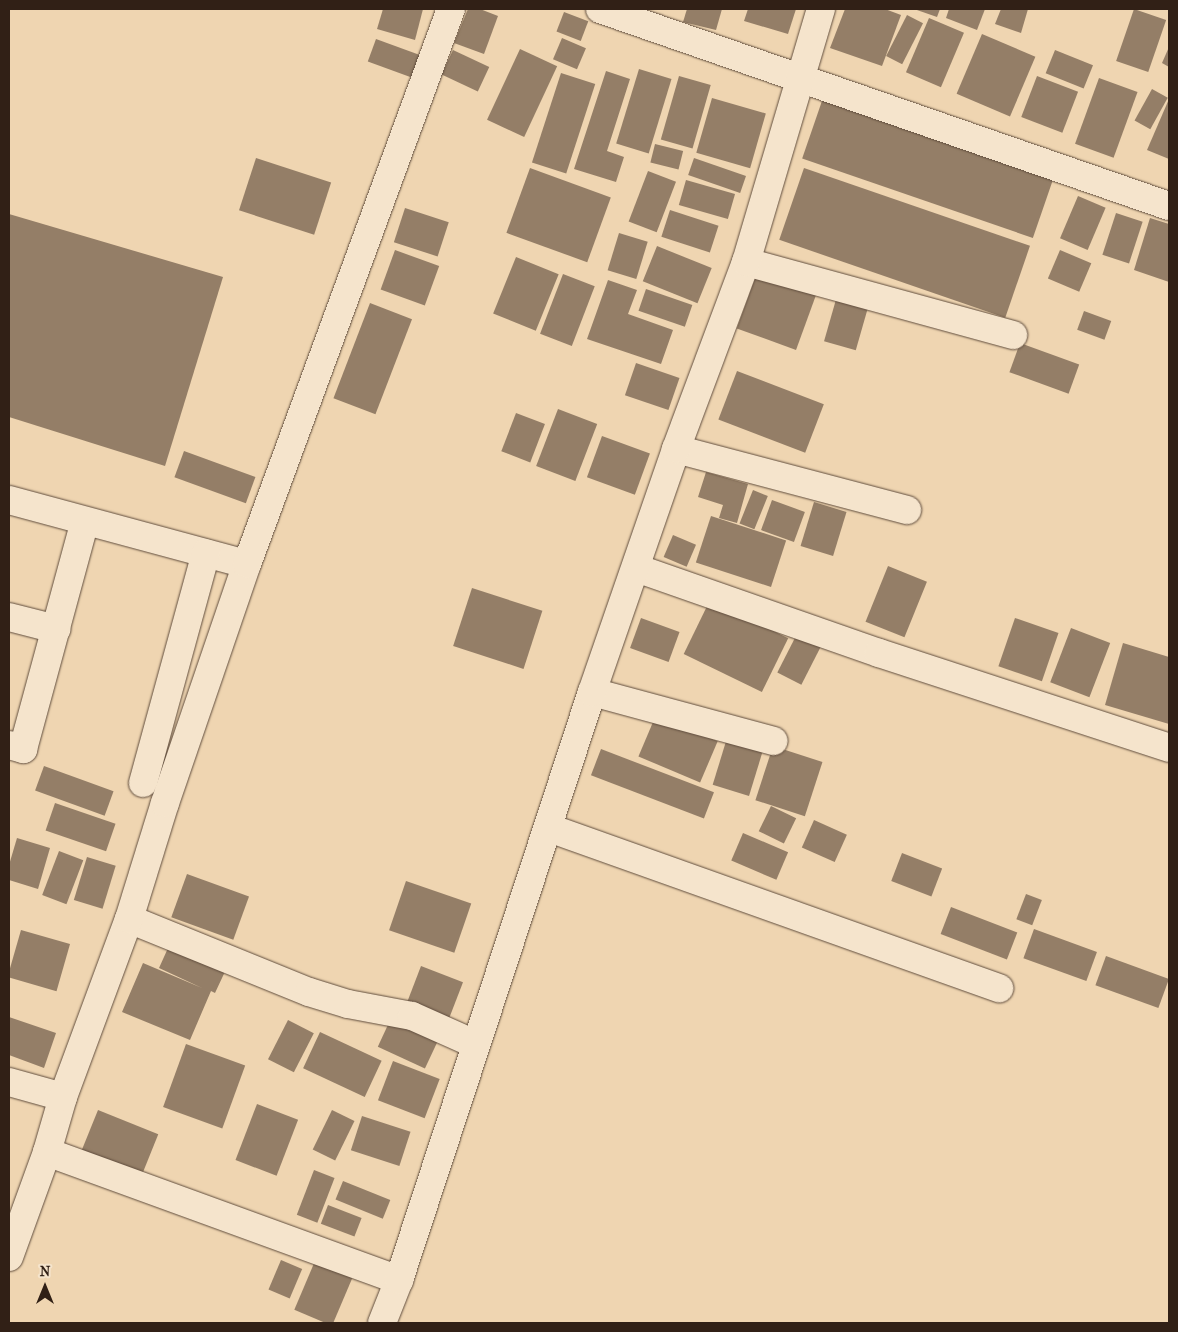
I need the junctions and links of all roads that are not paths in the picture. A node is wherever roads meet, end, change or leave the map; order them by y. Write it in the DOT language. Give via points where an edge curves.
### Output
graph roads {
  1 [pos="451,9"];
  2 [pos="600,9"];
  3 [pos="821,9"];
  4 [pos="801,78"];
  5 [pos="1169,206"];
  6 [pos="746,262"];
  7 [pos="1013,335"];
  8 [pos="676,449"];
  9 [pos="9,500"];
  10 [pos="907,510"];
  11 [pos="85,521"];
  12 [pos="206,553"];
  13 [pos="246,564"];
  14 [pos="636,568"];
  15 [pos="9,617"];
  16 [pos="56,629"];
  17 [pos="592,692"];
  18 [pos="773,741"];
  19 [pos="9,745"];
  20 [pos="1169,748"];
  21 [pos="143,783"];
  22 [pos="549,828"];
  23 [pos="129,919"];
  24 [pos="999,988"];
  25 [pos="475,1044"];
  26 [pos="9,1082"];
  27 [pos="63,1097"];
  28 [pos="47,1152"];
  29 [pos="9,1256"];
  30 [pos="400,1280"];
  31 [pos="382,1323"];
  1 -- 13 [label="street"];
  2 -- 4 [label="street"];
  3 -- 4 [label="street"];
  4 -- 5 [label="street"];
  4 -- 6 [label="street"];
  6 -- 7 [label="street"];
  6 -- 8 [label="street"];
  8 -- 10 [label="street"];
  8 -- 14 [label="street"];
  9 -- 11 [label="street"];
  11 -- 12 [label="street"];
  11 -- 16 [label="street"];
  12 -- 13 [label="street"];
  12 -- 21 [label="street"];
  13 -- 23 [label="street"];
  14 -- 17 [label="street"];
  14 -- 20 [label="street" via="879,653"];
  15 -- 16 [label="street"];
  16 -- 19 [label="street" via="23,749"];
  17 -- 18 [label="street"];
  17 -- 22 [label="street"];
  22 -- 24 [label="street"];
  22 -- 25 [label="street"];
  23 -- 25 [label="street" via="309,992 348,1004 412,1016"];
  23 -- 27 [label="street"];
  25 -- 30 [label="street"];
  26 -- 27 [label="street"];
  27 -- 28 [label="street"];
  28 -- 29 [label="street"];
  28 -- 30 [label="street"];
  30 -- 31 [label="street"];
}
